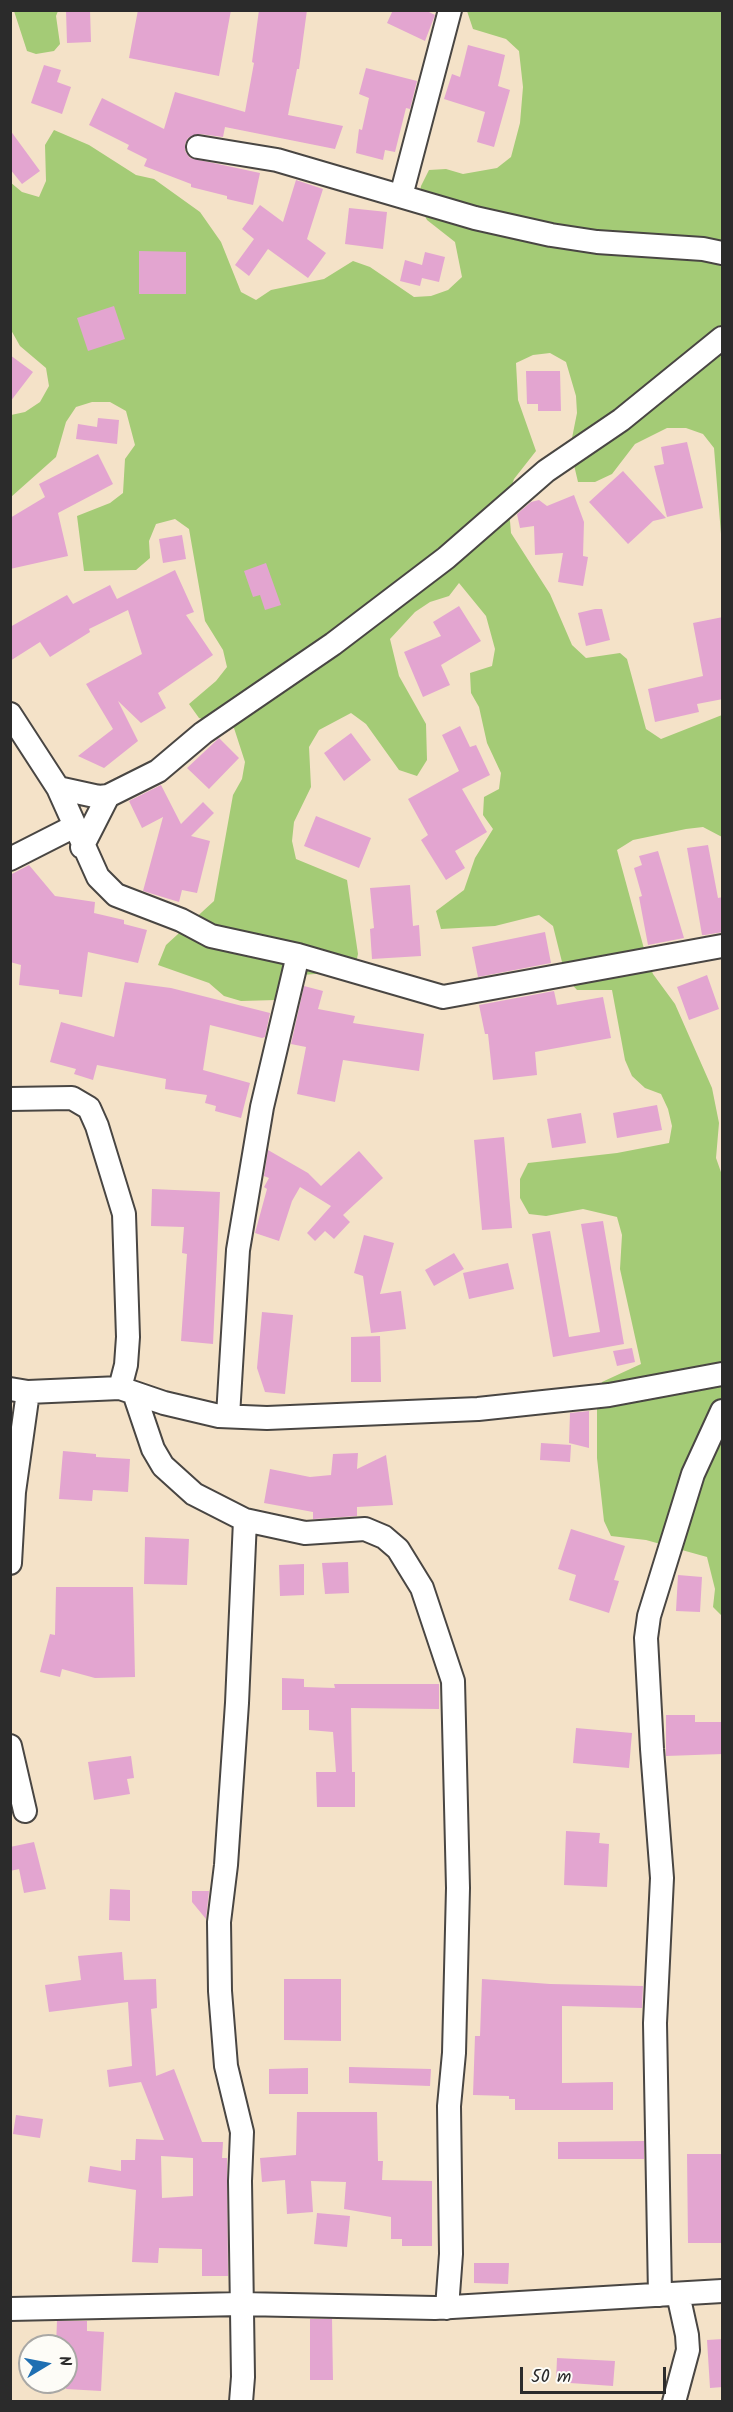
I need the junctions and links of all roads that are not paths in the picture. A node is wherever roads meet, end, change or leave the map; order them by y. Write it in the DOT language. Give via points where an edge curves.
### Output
graph roads {
  1 [pos="450,10"];
  2 [pos="198,147"];
  3 [pos="401,196"];
  4 [pos="723,253"];
  5 [pos="723,338"];
  6 [pos="10,714"];
  7 [pos="58,788"];
  8 [pos="108,796"];
  9 [pos="79,837"];
  10 [pos="10,859"];
  11 [pos="723,946"];
  12 [pos="298,955"];
  13 [pos="10,1098"];
  14 [pos="723,1374"];
  15 [pos="19,1390"];
  16 [pos="127,1390"];
  17 [pos="723,1411"];
  18 [pos="228,1416"];
  19 [pos="245,1520"];
  20 [pos="10,1563"];
  21 [pos="10,1746"];
  22 [pos="26,1811"];
  23 [pos="723,2291"];
  24 [pos="669,2294"];
  25 [pos="241,2304"];
  26 [pos="447,2308"];
  27 [pos="10,2309"];
  28 [pos="241,2402"];
  29 [pos="674,2402"];
  1 -- 3 [label="street"];
  2 -- 3 [label="street" via="277,160"];
  3 -- 4 [label="street" via="551,235"];
  5 -- 8 [label="street" via="621,420 546,471 446,558 333,644 203,733 158,771"];
  6 -- 7 [label="street"];
  7 -- 8 [label="street"];
  7 -- 9 [label="street"];
  8 -- 9 [label="street"];
  9 -- 10 [label="street"];
  9 -- 12 [label="street" via="98,878 116,895 211,936"];
  11 -- 12 [label="street" via="443,997"];
  12 -- 18 [label="street" via="262,1107 238,1250"];
  13 -- 16 [label="street" via="72,1098 89,1108 97,1126 124,1214"];
  14 -- 18 [label="street" via="609,1395 478,1408 278,1418"];
  15 -- 16 [label="street"];
  15 -- 20 [label="street"];
  16 -- 18 [label="street" via="164,1403"];
  16 -- 19 [label="street" via="163,1466 194,1494"];
  17 -- 24 [label="street" via="693,1474 649,1616 646,1638 662,1878 656,2023"];
  19 -- 25 [label="street" via="235,1726 219,1922 226,2066 242,2132"];
  19 -- 26 [label="street" via="305,1533 365,1529 384,1537 398,1549 422,1588 453,1681 458,1888 449,2106 451,2254"];
  21 -- 22 [label="street"];
  23 -- 24 [label="street"];
  24 -- 26 [label="street"];
  24 -- 29 [label="street" via="687,2335 688,2350"];
  25 -- 26 [label="street"];
  25 -- 27 [label="street"];
  25 -- 28 [label="street"];
}
